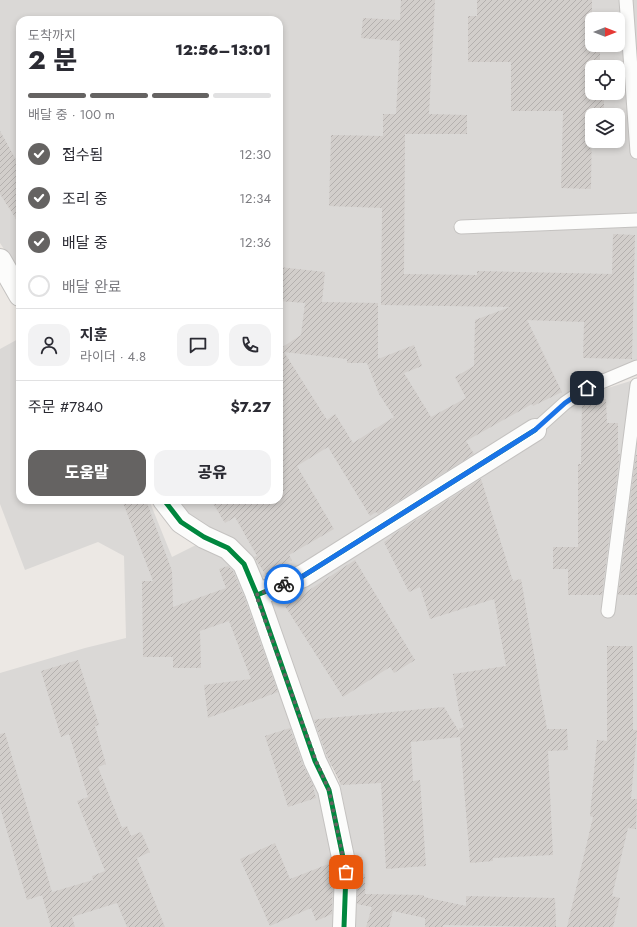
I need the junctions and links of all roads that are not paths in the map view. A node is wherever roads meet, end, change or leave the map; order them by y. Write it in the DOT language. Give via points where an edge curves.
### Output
graph roads {
  1 [pos="626,0"];
  2 [pos="637,152"];
  3 [pos="637,220"];
  4 [pos="461,227"];
  5 [pos="0,260"];
  6 [pos="16,287"];
  7 [pos="637,367"];
  8 [pos="637,385"];
  9 [pos="535,430"];
  10 [pos="167,504"];
  11 [pos="256,595"];
  12 [pos="608,611"];
  13 [pos="344,927"];
  1 -- 2 [label="lane"];
  3 -- 4 [label="lane"];
  5 -- 6 [label="street"];
  7 -- 9 [label="lane" via="587,388 565,403"];
  8 -- 12 [label="lane"];
  9 -- 11 [label="street" via="303,576"];
  10 -- 11 [label="street" via="181,522 228,548 244,564"];
  11 -- 13 [label="street" via="316,761 329,790 346,872"];
}
